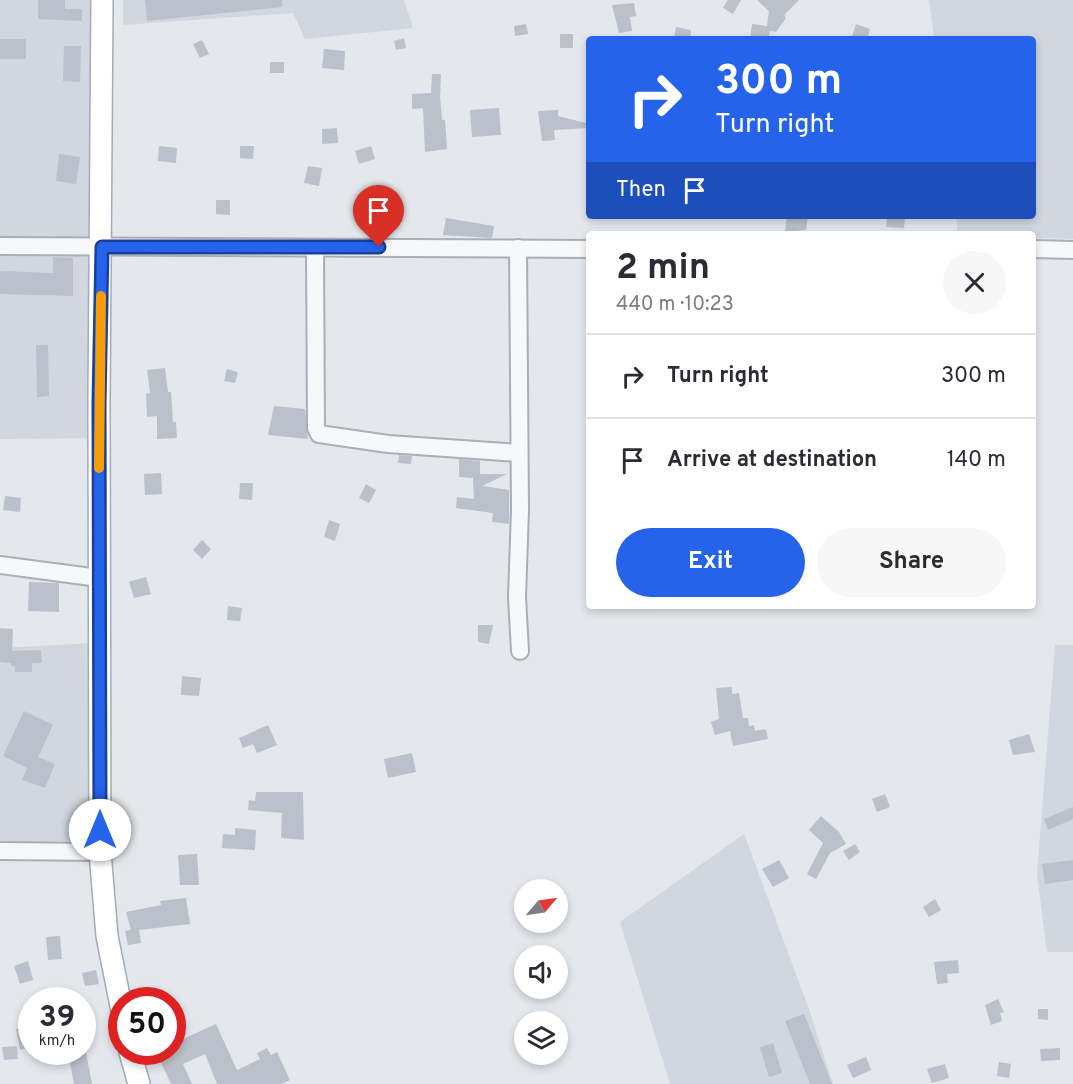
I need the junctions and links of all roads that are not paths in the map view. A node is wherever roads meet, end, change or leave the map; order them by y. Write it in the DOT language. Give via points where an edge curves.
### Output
graph roads {
  1 [pos="102,0"];
  2 [pos="0,246"];
  3 [pos="102,247"];
  4 [pos="315,248"];
  5 [pos="518,248"];
  6 [pos="586,249"];
  7 [pos="1036,249"];
  8 [pos="1073,250"];
  9 [pos="519,453"];
  10 [pos="0,565"];
  11 [pos="99,578"];
  12 [pos="520,651"];
  13 [pos="0,851"];
  14 [pos="100,852"];
  15 [pos="117,987"];
  16 [pos="134,1065"];
  17 [pos="139,1084"];
  1 -- 3 [label="main road"];
  2 -- 3 [label="street"];
  3 -- 4 [label="street"];
  3 -- 11 [label="main road"];
  4 -- 5 [label="street"];
  4 -- 9 [label="street" via="319,435"];
  5 -- 6 [label="street"];
  5 -- 9 [label="street"];
  7 -- 8 [label="street"];
  9 -- 12 [label="street"];
  10 -- 11 [label="street"];
  11 -- 14 [label="main road"];
  13 -- 14 [label="street"];
  14 -- 15 [label="main road" via="107,936"];
  16 -- 17 [label="main road"];
}
